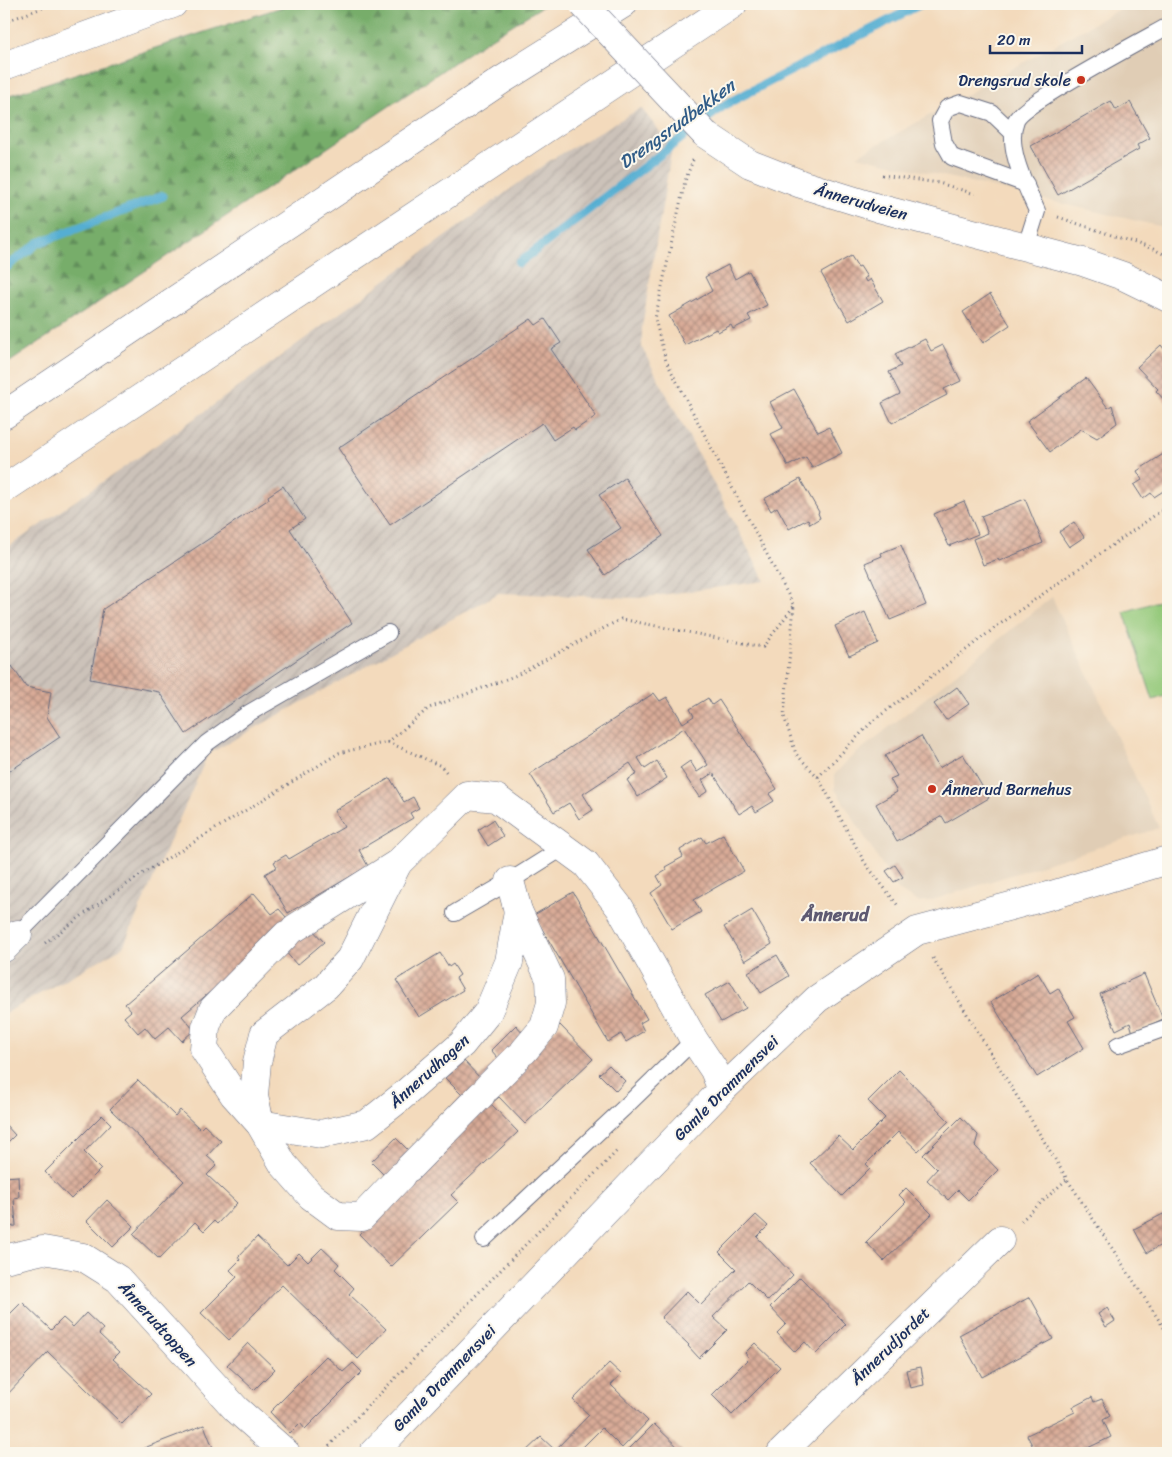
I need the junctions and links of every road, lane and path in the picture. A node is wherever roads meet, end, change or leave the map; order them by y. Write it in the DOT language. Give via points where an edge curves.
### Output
graph roads {
  1 [pos="53,4"];
  2 [pos="173,4"];
  3 [pos="583,4"];
  4 [pos="622,4"];
  5 [pos="733,4"];
  6 [pos="4,22"];
  7 [pos="1168,26"];
  8 [pos="4,66"];
  9 [pos="1013,132"];
  10 [pos="701,142"];
  11 [pos="1026,184"];
  12 [pos="1026,246"];
  13 [pos="1168,298"];
  14 [pos="4,415"];
  15 [pos="4,490"];
  16 [pos="1168,506"];
  17 [pos="794,606"];
  18 [pos="388,633"];
  19 [pos="388,742"];
  20 [pos="818,777"];
  21 [pos="467,795"];
  22 [pos="564,846"];
  23 [pos="1168,860"];
  24 [pos="398,863"];
  25 [pos="510,881"];
  26 [pos="900,910"];
  27 [pos="518,911"];
  28 [pos="455,913"];
  29 [pos="21,943"];
  30 [pos="933,958"];
  31 [pos="1168,1027"];
  32 [pos="694,1040"];
  33 [pos="1118,1045"];
  34 [pos="722,1090"];
  35 [pos="260,1124"];
  36 [pos="620,1148"];
  37 [pos="1067,1179"];
  38 [pos="484,1239"];
  39 [pos="1000,1240"];
  40 [pos="4,1259"];
  41 [pos="1168,1334"];
  42 [pos="286,1453"];
  43 [pos="322,1453"];
  44 [pos="372,1453"];
  45 [pos="781,1453"];
  1 -- 6 [label="path"];
  2 -- 8 [label="main road"];
  3 -- 10 [label="main road, Ånnerudveien, bridge"];
  4 -- 14 [label="main road" via="494,85"];
  5 -- 15 [label="main road"];
  7 -- 9 [label="lane" via="1040,99 1019,114"];
  9 -- 11 [label="lane" via="1019,169"];
  9 -- 11 [label="lane" via="992,112 960,103 947,108 940,121 944,143 952,157"];
  10 -- 12 [label="main road, Ånnerudveien" via="800,184 878,208"];
  10 -- 17 [label="path" via="685,181 655,319 666,361"];
  11 -- 12 [label="lane" via="1037,211"];
  12 -- 13 [label="main road, Ånnerudveien" via="1123,276"];
  16 -- 20 [label="path" via="996,627 872,721"];
  17 -- 19 [label="path" via="763,647 621,620 517,675 429,708"];
  17 -- 20 [label="path" via="784,716 796,754"];
  18 -- 29 [label="lane" via="249,713 207,743"];
  19 -- 21 [label="path" via="441,766"];
  19 -- 29 [label="path" via="339,753 142,874 87,912"];
  20 -- 26 [label="path" via="865,864"];
  21 -- 22 [label="main road" via="496,798"];
  21 -- 24 [label="main road, Ånnerudhagen"];
  22 -- 25 [label="lane"];
  22 -- 32 [label="main road" via="586,864 620,908"];
  23 -- 34 [label="main road, Gamle Drammensvei" via="917,931 817,999"];
  24 -- 35 [label="main road, Ånnerudhagen" via="350,959 326,986 264,1034 254,1095"];
  24 -- 35 [label="main road, Ånnerudhagen" via="291,931 213,1009 206,1028 204,1049 234,1095"];
  25 -- 27 [label="main road, Ånnerudhagen"];
  25 -- 28 [label="lane"];
  27 -- 35 [label="main road, Ånnerudhagen" via="510,962 488,1012 462,1044 400,1098 367,1124 321,1134"];
  27 -- 35 [label="main road, Ånnerudhagen" via="550,979 551,1003 544,1027 362,1217 338,1216 311,1196 283,1164"];
  30 -- 37 [label="path"];
  31 -- 33 [label="lane"];
  32 -- 34 [label="main road" via="714,1070"];
  32 -- 38 [label="lane"];
  34 -- 44 [label="main road, Gamle Drammensvei"];
  36 -- 43 [label="path"];
  37 -- 39 [label="path"];
  37 -- 41 [label="path"];
  39 -- 45 [label="main road, Ånnerudjordet"];
  40 -- 42 [label="main road, Ånnerudtoppen" via="44,1250 83,1257 118,1279 236,1409"];
}
